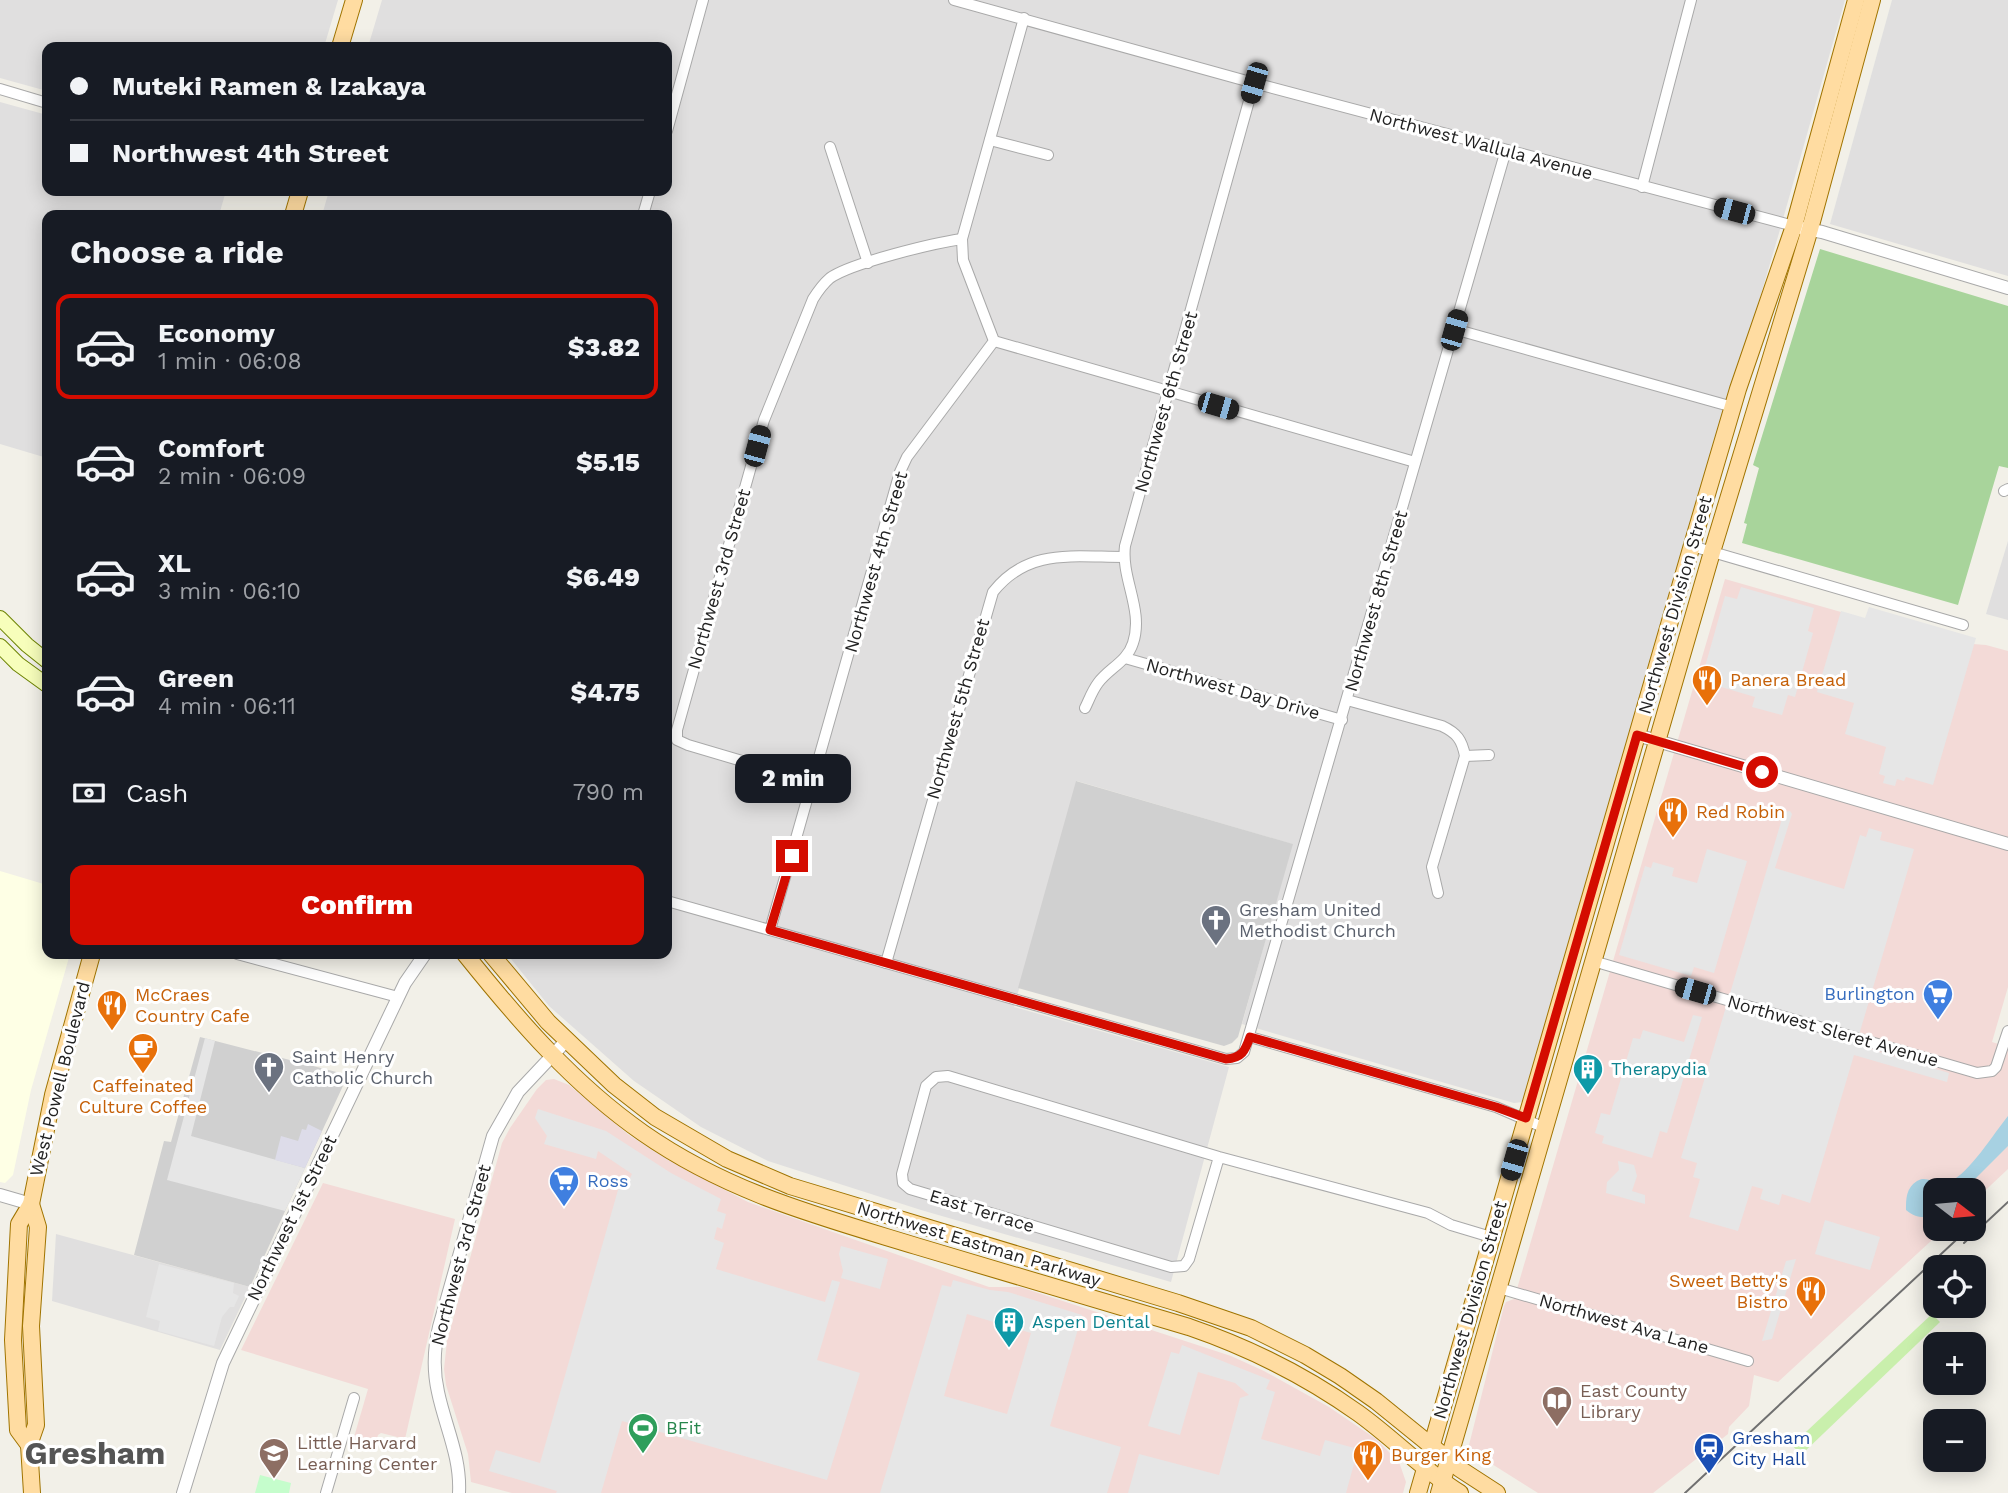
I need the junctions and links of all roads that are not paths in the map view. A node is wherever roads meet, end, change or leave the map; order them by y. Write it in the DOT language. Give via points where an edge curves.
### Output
graph roads {
  1 [pos="354,0"];
  2 [pos="703,0"];
  3 [pos="954,0"];
  4 [pos="1001,0"];
  5 [pos="1691,0"];
  6 [pos="1856,0"];
  7 [pos="1872,0"];
  8 [pos="998,12"];
  9 [pos="1024,18"];
  10 [pos="341,42"];
  11 [pos="1254,83"];
  12 [pos="0,89"];
  13 [pos="42,102"];
  14 [pos="672,113"];
  15 [pos="990,140"];
  16 [pos="830,147"];
  17 [pos="1506,150"];
  18 [pos="1048,155"];
  19 [pos="1642,187"];
  20 [pos="1802,228"];
  21 [pos="962,239"];
  22 [pos="867,263"];
  23 [pos="2008,288"];
  24 [pos="1454,330"];
  25 [pos="994,341"];
  26 [pos="1169,391"];
  27 [pos="1733,407"];
  28 [pos="1415,462"];
  29 [pos="1692,547"];
  30 [pos="1712,552"];
  31 [pos="1124,557"];
  32 [pos="0,618"];
  33 [pos="1963,625"];
  34 [pos="0,646"];
  35 [pos="42,657"];
  36 [pos="1125,658"];
  37 [pos="42,681"];
  38 [pos="1348,700"];
  39 [pos="1086,708"];
  40 [pos="1342,720"];
  41 [pos="1637,735"];
  42 [pos="1657,741"];
  43 [pos="1489,755"];
  44 [pos="1465,756"];
  45 [pos="813,782"];
  46 [pos="2008,844"];
  47 [pos="1438,893"];
  48 [pos="672,902"];
  49 [pos="770,930"];
  50 [pos="91,959"];
  51 [pos="256,959"];
  52 [pos="422,959"];
  53 [pos="469,959"];
  54 [pos="495,959"];
  55 [pos="1593,961"];
  56 [pos="886,963"];
  57 [pos="398,997"];
  58 [pos="2008,1031"];
  59 [pos="1250,1037"];
  60 [pos="566,1041"];
  61 [pos="552,1056"];
  62 [pos="1526,1118"];
  63 [pos="1545,1128"];
  64 [pos="1219,1157"];
  65 [pos="0,1195"];
  66 [pos="31,1204"];
  67 [pos="1492,1237"];
  68 [pos="1499,1288"];
  69 [pos="1748,1361"];
  70 [pos="354,1398"];
  71 [pos="1431,1446"];
  72 [pos="1449,1460"];
  73 [pos="1425,1467"];
  74 [pos="1440,1487"];
  75 [pos="32,1493"];
  76 [pos="183,1493"];
  77 [pos="326,1493"];
  78 [pos="459,1493"];
  79 [pos="1418,1493"];
  80 [pos="1460,1493"];
  81 [pos="1497,1493"];
  1 -- 10 [label="main road"];
  2 -- 14 [label="street"];
  3 -- 8 [label="street, Northwest Wallula Avenue"];
  4 -- 8 [label="street"];
  5 -- 19 [label="street"];
  6 -- 20 [label="main road, Northwest Division Street"];
  7 -- 20 [label="main road, Northwest Division Street"];
  8 -- 9 [label="street, Northwest Wallula Avenue"];
  9 -- 11 [label="street, Northwest Wallula Avenue"];
  9 -- 15 [label="street"];
  11 -- 17 [label="street, Northwest Wallula Avenue"];
  11 -- 26 [label="street, Northwest 6th Street"];
  12 -- 13 [label="street"];
  15 -- 18 [label="street"];
  15 -- 21 [label="street"];
  16 -- 22 [label="street"];
  17 -- 19 [label="street, Northwest Wallula Avenue"];
  17 -- 24 [label="street, Northwest 8th Street"];
  19 -- 20 [label="street, Northwest Wallula Avenue"];
  20 -- 23 [label="street, Northwest Wallula Avenue"];
  20 -- 27 [label="main road, Northwest Division Street"];
  20 -- 30 [label="main road, Northwest Division Street"];
  21 -- 22 [label="street, Northwest 3rd Street"];
  21 -- 25 [label="street" via="963,260"];
  22 -- 45 [label="street, Northwest 3rd Street" via="842,271 813,299 764,420 677,730 677,740 688,745"];
  24 -- 27 [label="street"];
  24 -- 28 [label="street, Northwest 8th Street"];
  25 -- 26 [label="street"];
  25 -- 45 [label="street, Northwest 4th Street" via="900,472"];
  26 -- 28 [label="street"];
  26 -- 31 [label="street, Northwest 6th Street"];
  27 -- 29 [label="main road, Northwest Division Street"];
  28 -- 38 [label="street, Northwest 8th Street"];
  29 -- 30 [label="street"];
  29 -- 41 [label="main road, Northwest Division Street"];
  30 -- 33 [label="street"];
  30 -- 42 [label="main road, Northwest Division Street"];
  31 -- 36 [label="street, Northwest 6th Street" via="1136,616 1133,643"];
  31 -- 56 [label="street, Northwest 5th Street" via="1037,559 1012,572 993,592"];
  32 -- 35 [label="main road"];
  34 -- 37 [label="main road"];
  36 -- 39 [label="street" via="1098,682"];
  36 -- 40 [label="street, Northwest Day Drive"];
  38 -- 40 [label="street, Northwest 8th Street"];
  38 -- 44 [label="street, Northwest Day Drive" via="1455,732"];
  40 -- 59 [label="street, Northwest 8th Street"];
  41 -- 42 [label="street"];
  41 -- 62 [label="main road, Northwest Division Street"];
  42 -- 46 [label="street"];
  42 -- 55 [label="main road, Northwest Division Street"];
  43 -- 44 [label="street"];
  44 -- 47 [label="street" via="1432,867"];
  45 -- 49 [label="street, Northwest 4th Street"];
  48 -- 49 [label="street"];
  49 -- 56 [label="street"];
  50 -- 66 [label="main road, West Powell Boulevard" via="53,1095"];
  51 -- 57 [label="street"];
  52 -- 57 [label="street, Northwest 1st Street"];
  53 -- 61 [label="main road, Northwest Eastman Parkway"];
  54 -- 60 [label="main road, Northwest Eastman Parkway"];
  55 -- 58 [label="street, Northwest Sleret Avenue" via="1977,1073 1992,1071"];
  55 -- 63 [label="main road, Northwest Division Street"];
  56 -- 59 [label="street, Northwest 8th Street" via="1226,1059 1244,1052"];
  57 -- 76 [label="street, Northwest 1st Street" via="223,1363"];
  59 -- 62 [label="street"];
  60 -- 61 [label="street, Northwest 3rd Street"];
  60 -- 71 [label="main road, Northwest Eastman Parkway" via="655,1116 753,1172 1251,1328 1340,1376"];
  61 -- 73 [label="main road, Northwest Eastman Parkway" via="643,1133 733,1185 794,1209 1236,1345 1331,1395"];
  61 -- 78 [label="street, Northwest 3rd Street" via="513,1100 493,1136 439,1326 437,1391 458,1461"];
  62 -- 63 [label="street"];
  62 -- 67 [label="main road, Northwest Division Street"];
  63 -- 68 [label="main road, Northwest Division Street"];
  64 -- 64 [label="street, East Terrace" via="1189,1259 1184,1266 1171,1267 911,1189 902,1174 926,1086 936,1077 948,1076"];
  64 -- 67 [label="street, East Terrace" via="1404,1206"];
  65 -- 66 [label="street"];
  66 -- 75 [label="main road, West Powell Boulevard" via="38,1227 31,1326 36,1425 29,1445"];
  67 -- 71 [label="main road, Northwest Division Street"];
  68 -- 69 [label="street, Northwest Ava Lane"];
  68 -- 72 [label="main road, Northwest Division Street"];
  70 -- 77 [label="street"];
  71 -- 72 [label="main road, Northwest Eastman Parkway"];
  71 -- 73 [label="main road, Northwest Division Street"];
  72 -- 74 [label="main road, Northwest Division Street"];
  72 -- 81 [label="main road, Northwest Eastman Parkway"];
  73 -- 74 [label="main road, Northwest Eastman Parkway"];
  73 -- 79 [label="main road, Northwest Division Street"];
  74 -- 80 [label="main road, Northwest Eastman Parkway"];
}
